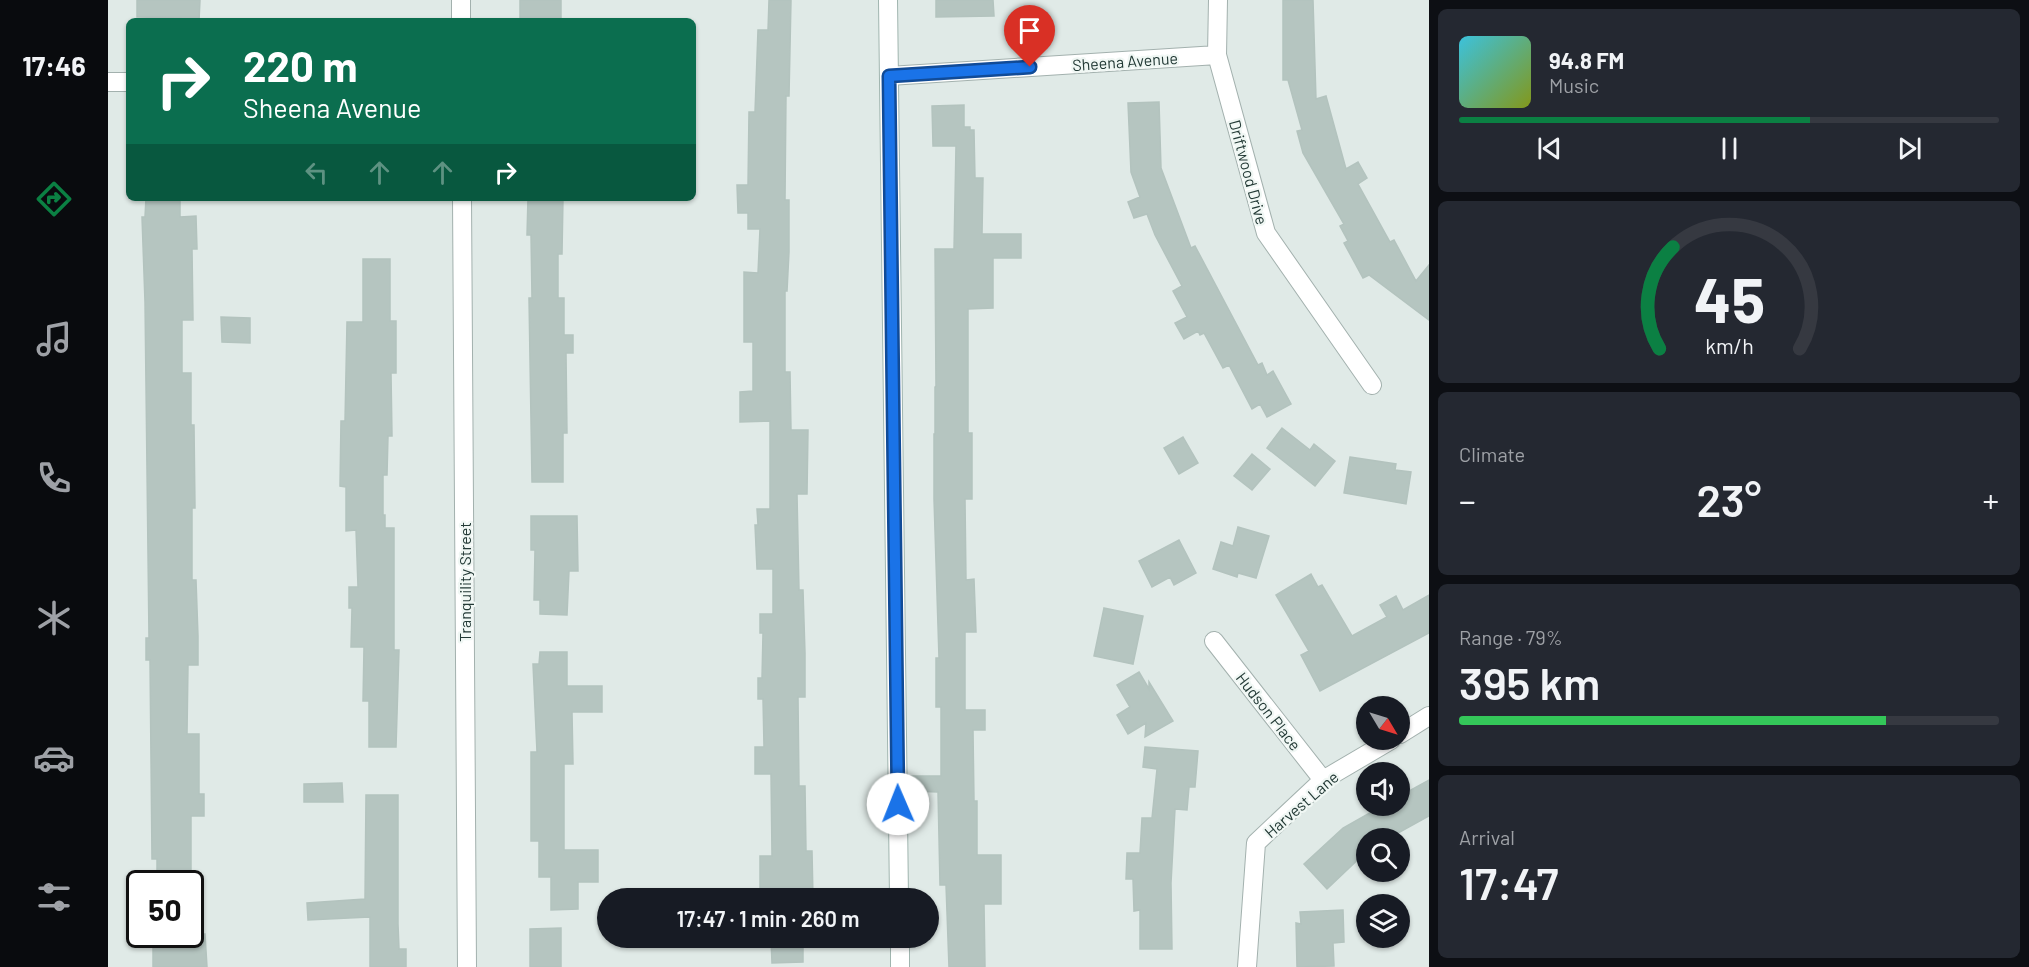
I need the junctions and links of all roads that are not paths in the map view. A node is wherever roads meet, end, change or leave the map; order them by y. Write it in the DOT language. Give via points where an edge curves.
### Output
graph roads {
  1 [pos="461,0"];
  2 [pos="888,0"];
  3 [pos="1218,0"];
  4 [pos="461,18"];
  5 [pos="1217,56"];
  6 [pos="889,76"];
  7 [pos="108,82"];
  8 [pos="126,82"];
  9 [pos="462,201"];
  10 [pos="1372,385"];
  11 [pos="1214,641"];
  12 [pos="1429,716"];
  13 [pos="1410,728"];
  14 [pos="1374,750"];
  15 [pos="1323,780"];
  16 [pos="899,888"];
  17 [pos="900,948"];
  18 [pos="467,967"];
  19 [pos="900,967"];
  20 [pos="1247,967"];
  1 -- 4 [label="street"];
  2 -- 6 [label="street"];
  3 -- 5 [label="street, Driftwood Drive"];
  5 -- 6 [label="street, Sheena Avenue"];
  5 -- 10 [label="street, Driftwood Drive" via="1266,233"];
  6 -- 16 [label="street"];
  7 -- 8 [label="street"];
  9 -- 18 [label="street, Tranquility Street"];
  11 -- 15 [label="street, Hudson Place"];
  12 -- 13 [label="street"];
  14 -- 15 [label="street, Harvest Lane"];
  15 -- 20 [label="street, Harvest Lane" via="1256,843"];
  17 -- 19 [label="street"];
}
